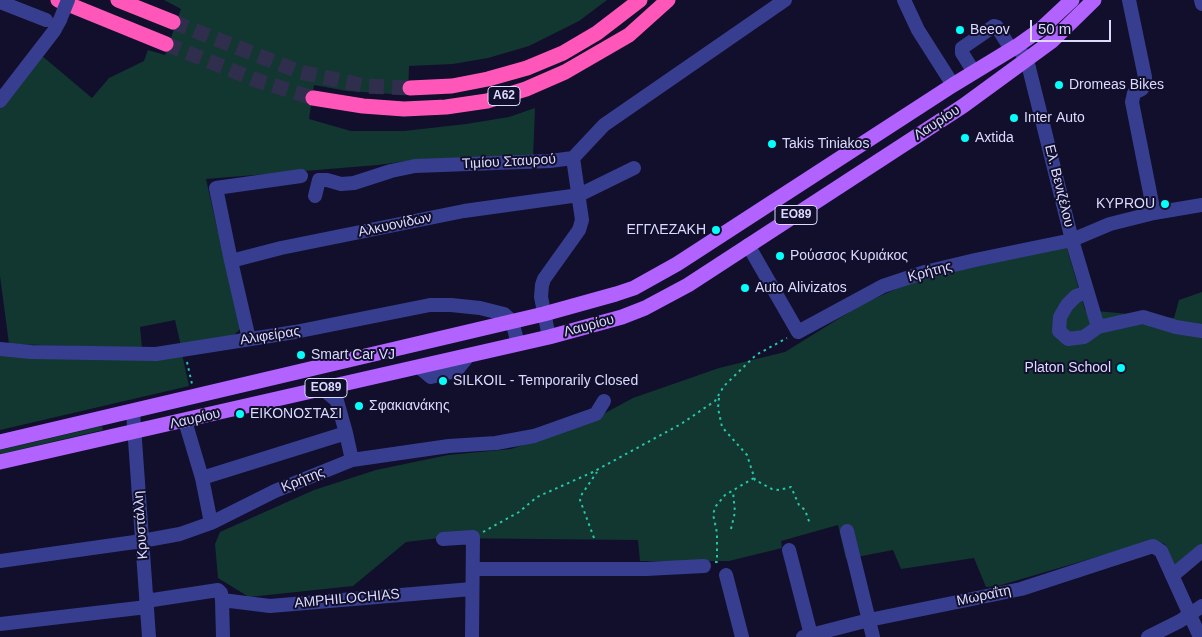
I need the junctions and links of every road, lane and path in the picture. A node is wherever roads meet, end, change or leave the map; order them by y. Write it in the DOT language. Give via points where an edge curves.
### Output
graph roads {
  1 [pos="58,0"];
  2 [pos="68,0"];
  3 [pos="118,0"];
  4 [pos="640,0"];
  5 [pos="668,0"];
  6 [pos="785,0"];
  7 [pos="904,0"];
  8 [pos="1072,0"];
  9 [pos="1094,0"];
  10 [pos="1129,0"];
  11 [pos="1201,0"];
  12 [pos="0,2"];
  13 [pos="1202,4"];
  14 [pos="53,20"];
  15 [pos="173,22"];
  16 [pos="166,44"];
  17 [pos="1014,47"];
  18 [pos="1027,60"];
  19 [pos="974,72"];
  20 [pos="953,85"];
  21 [pos="410,88"];
  22 [pos="313,98"];
  23 [pos="0,101"];
  24 [pos="573,158"];
  25 [pos="634,168"];
  26 [pos="301,176"];
  27 [pos="579,195"];
  28 [pos="314,196"];
  29 [pos="1202,205"];
  30 [pos="1154,213"];
  31 [pos="1072,240"];
  32 [pos="748,245"];
  33 [pos="232,261"];
  34 [pos="1087,292"];
  35 [pos="544,314"];
  36 [pos="512,321"];
  37 [pos="1098,327"];
  38 [pos="1202,331"];
  39 [pos="798,332"];
  40 [pos="549,337"];
  41 [pos="249,339"];
  42 [pos="518,344"];
  43 [pos="0,349"];
  44 [pos="185,350"];
  45 [pos="323,389"];
  46 [pos="194,396"];
  47 [pos="718,396"];
  48 [pos="604,401"];
  49 [pos="132,412"];
  50 [pos="185,421"];
  51 [pos="134,433"];
  52 [pos="346,434"];
  53 [pos="0,442"];
  54 [pos="352,460"];
  55 [pos="0,462"];
  56 [pos="598,470"];
  57 [pos="202,478"];
  58 [pos="754,478"];
  59 [pos="733,492"];
  60 [pos="211,523"];
  61 [pos="810,524"];
  62 [pos="732,529"];
  63 [pos="847,531"];
  64 [pos="471,537"];
  65 [pos="594,538"];
  66 [pos="443,539"];
  67 [pos="142,541"];
  68 [pos="790,550"];
  69 [pos="1202,551"];
  70 [pos="0,561"];
  71 [pos="704,566"];
  72 [pos="473,569"];
  73 [pos="726,575"];
  74 [pos="1172,576"];
  75 [pos="472,589"];
  76 [pos="222,600"];
  77 [pos="146,604"];
  78 [pos="1202,606"];
  79 [pos="1189,616"];
  80 [pos="869,620"];
  81 [pos="0,624"];
  82 [pos="807,636"];
  83 [pos="149,637"];
  84 [pos="224,637"];
  85 [pos="472,637"];
  86 [pos="742,637"];
  87 [pos="874,637"];
  88 [pos="1148,637"];
  89 [pos="1200,637"];
  1 -- 16 [label="highway"];
  2 -- 14 [label="street, bridge"];
  3 -- 15 [label="highway"];
  4 -- 21 [label="highway, Α62" via="597,33 563,53 527,68 452,86"];
  5 -- 22 [label="highway, Α62" via="629,35 582,62 526,89 487,101 404,110"];
  6 -- 24 [label="street, Τιμίου Σταυρού" via="604,125"];
  7 -- 20 [label="street" via="918,30"];
  8 -- 17 [label="main road, Λαυρίου / ΕΟ89" via="1041,29"];
  9 -- 18 [label="main road, Λαυρίου / ΕΟ89" via="1052,41"];
  10 -- 30 [label="street" via="1145,77 1145,84 1134,93 1132,102"];
  11 -- 13 [label="street"];
  12 -- 14 [label="street"];
  14 -- 23 [label="street" via="54,31"];
  17 -- 18 [label="street, Ελ. Βενιζέλου"];
  17 -- 19 [label="main road, Λαυρίου / ΕΟ89"];
  17 -- 19 [label="street, Ελ. Βενιζέλου" via="994,26 962,48"];
  18 -- 31 [label="street, Ελ. Βενιζέλου"];
  18 -- 32 [label="main road, Λαυρίου / ΕΟ89" via="963,106"];
  19 -- 20 [label="main road, Λαυρίου / ΕΟ89"];
  20 -- 35 [label="main road, Λαυρίου / ΕΟ89" via="648,281 616,294"];
  24 -- 27 [label="street"];
  24 -- 28 [label="street, Τιμίου Σταυρού" via="415,166 354,183 319,180"];
  25 -- 27 [label="street, Αλκυονίδων"];
  26 -- 33 [label="street" via="216,188"];
  27 -- 33 [label="street, Αλκυονίδων" via="464,211"];
  27 -- 35 [label="street" via="582,220 579,230 542,285"];
  29 -- 30 [label="street, Κρήτης"];
  30 -- 31 [label="street, Κρήτης" via="1110,224"];
  31 -- 34 [label="street, Ελ. Βενιζέλου"];
  31 -- 39 [label="street, Κρήτης" via="958,264 882,286"];
  32 -- 39 [label="street"];
  32 -- 40 [label="main road, Λαυρίου / ΕΟ89" via="645,308"];
  33 -- 41 [label="street"];
  34 -- 37 [label="street, Ελ. Βενιζέλου"];
  34 -- 37 [label="street" via="1076,296 1067,305 1060,317 1059,331 1068,339 1084,337"];
  35 -- 36 [label="main road, Λαυρίου / ΕΟ89"];
  35 -- 40 [label="street"];
  36 -- 41 [label="street, Αλιφείρας" via="504,314 488,310 430,305"];
  36 -- 42 [label="street"];
  36 -- 46 [label="main road, Λαυρίου / ΕΟ89"];
  37 -- 38 [label="street" via="1143,317"];
  39 -- 47 [label="path" via="756,355"];
  40 -- 42 [label="main road, Λαυρίου / ΕΟ89"];
  41 -- 44 [label="street, Αλιφείρας"];
  42 -- 45 [label="main road, Λαυρίου / ΕΟ89"];
  43 -- 44 [label="street, Αλιφείρας" via="144,355"];
  44 -- 46 [label="path"];
  45 -- 50 [label="main road, Λαυρίου / ΕΟ89"];
  45 -- 52 [label="street" via="337,401"];
  46 -- 49 [label="main road, Λαυρίου / ΕΟ89"];
  47 -- 56 [label="path" via="715,402 681,424"];
  47 -- 58 [label="path" via="722,427 748,455"];
  48 -- 54 [label="street, Κρήτης" via="596,414 534,436"];
  49 -- 51 [label="street, Κρυστάλλη"];
  49 -- 53 [label="main road, Λαυρίου / ΕΟ89"];
  50 -- 51 [label="main road, Λαυρίου / ΕΟ89"];
  50 -- 57 [label="street"];
  51 -- 55 [label="main road, Λαυρίου / ΕΟ89"];
  51 -- 67 [label="street, Κρυστάλλη"];
  52 -- 54 [label="street"];
  52 -- 57 [label="street"];
  54 -- 60 [label="street, Κρήτης" via="275,491"];
  56 -- 64 [label="path" via="537,497 519,512"];
  56 -- 65 [label="path" via="580,500"];
  57 -- 60 [label="street"];
  58 -- 59 [label="path"];
  58 -- 61 [label="path" via="772,489 793,488"];
  59 -- 62 [label="path" via="735,512"];
  59 -- 71 [label="path" via="725,495 716,506 713,514 716,562 708,562"];
  60 -- 67 [label="street, Κρήτης" via="180,534"];
  63 -- 80 [label="street"];
  64 -- 66 [label="street"];
  64 -- 72 [label="street"];
  67 -- 70 [label="street, Κρήτης"];
  67 -- 77 [label="street, Κρυστάλλη"];
  68 -- 82 [label="street"];
  69 -- 74 [label="street"];
  71 -- 72 [label="street"];
  72 -- 75 [label="street"];
  73 -- 86 [label="street"];
  74 -- 79 [label="street"];
  74 -- 80 [label="street, Μωραΐτη" via="1161,551 1153,546 1021,588"];
  75 -- 76 [label="street, AMPHILOCHIAS" via="270,606"];
  75 -- 85 [label="street"];
  76 -- 77 [label="street, AMPHILOCHIAS" via="218,590"];
  76 -- 84 [label="street"];
  77 -- 81 [label="street"];
  77 -- 83 [label="street, Κρυστάλλη"];
  78 -- 79 [label="street"];
  79 -- 88 [label="street"];
  79 -- 89 [label="street"];
  80 -- 82 [label="street, Μωραΐτη"];
  80 -- 87 [label="street"];
}
